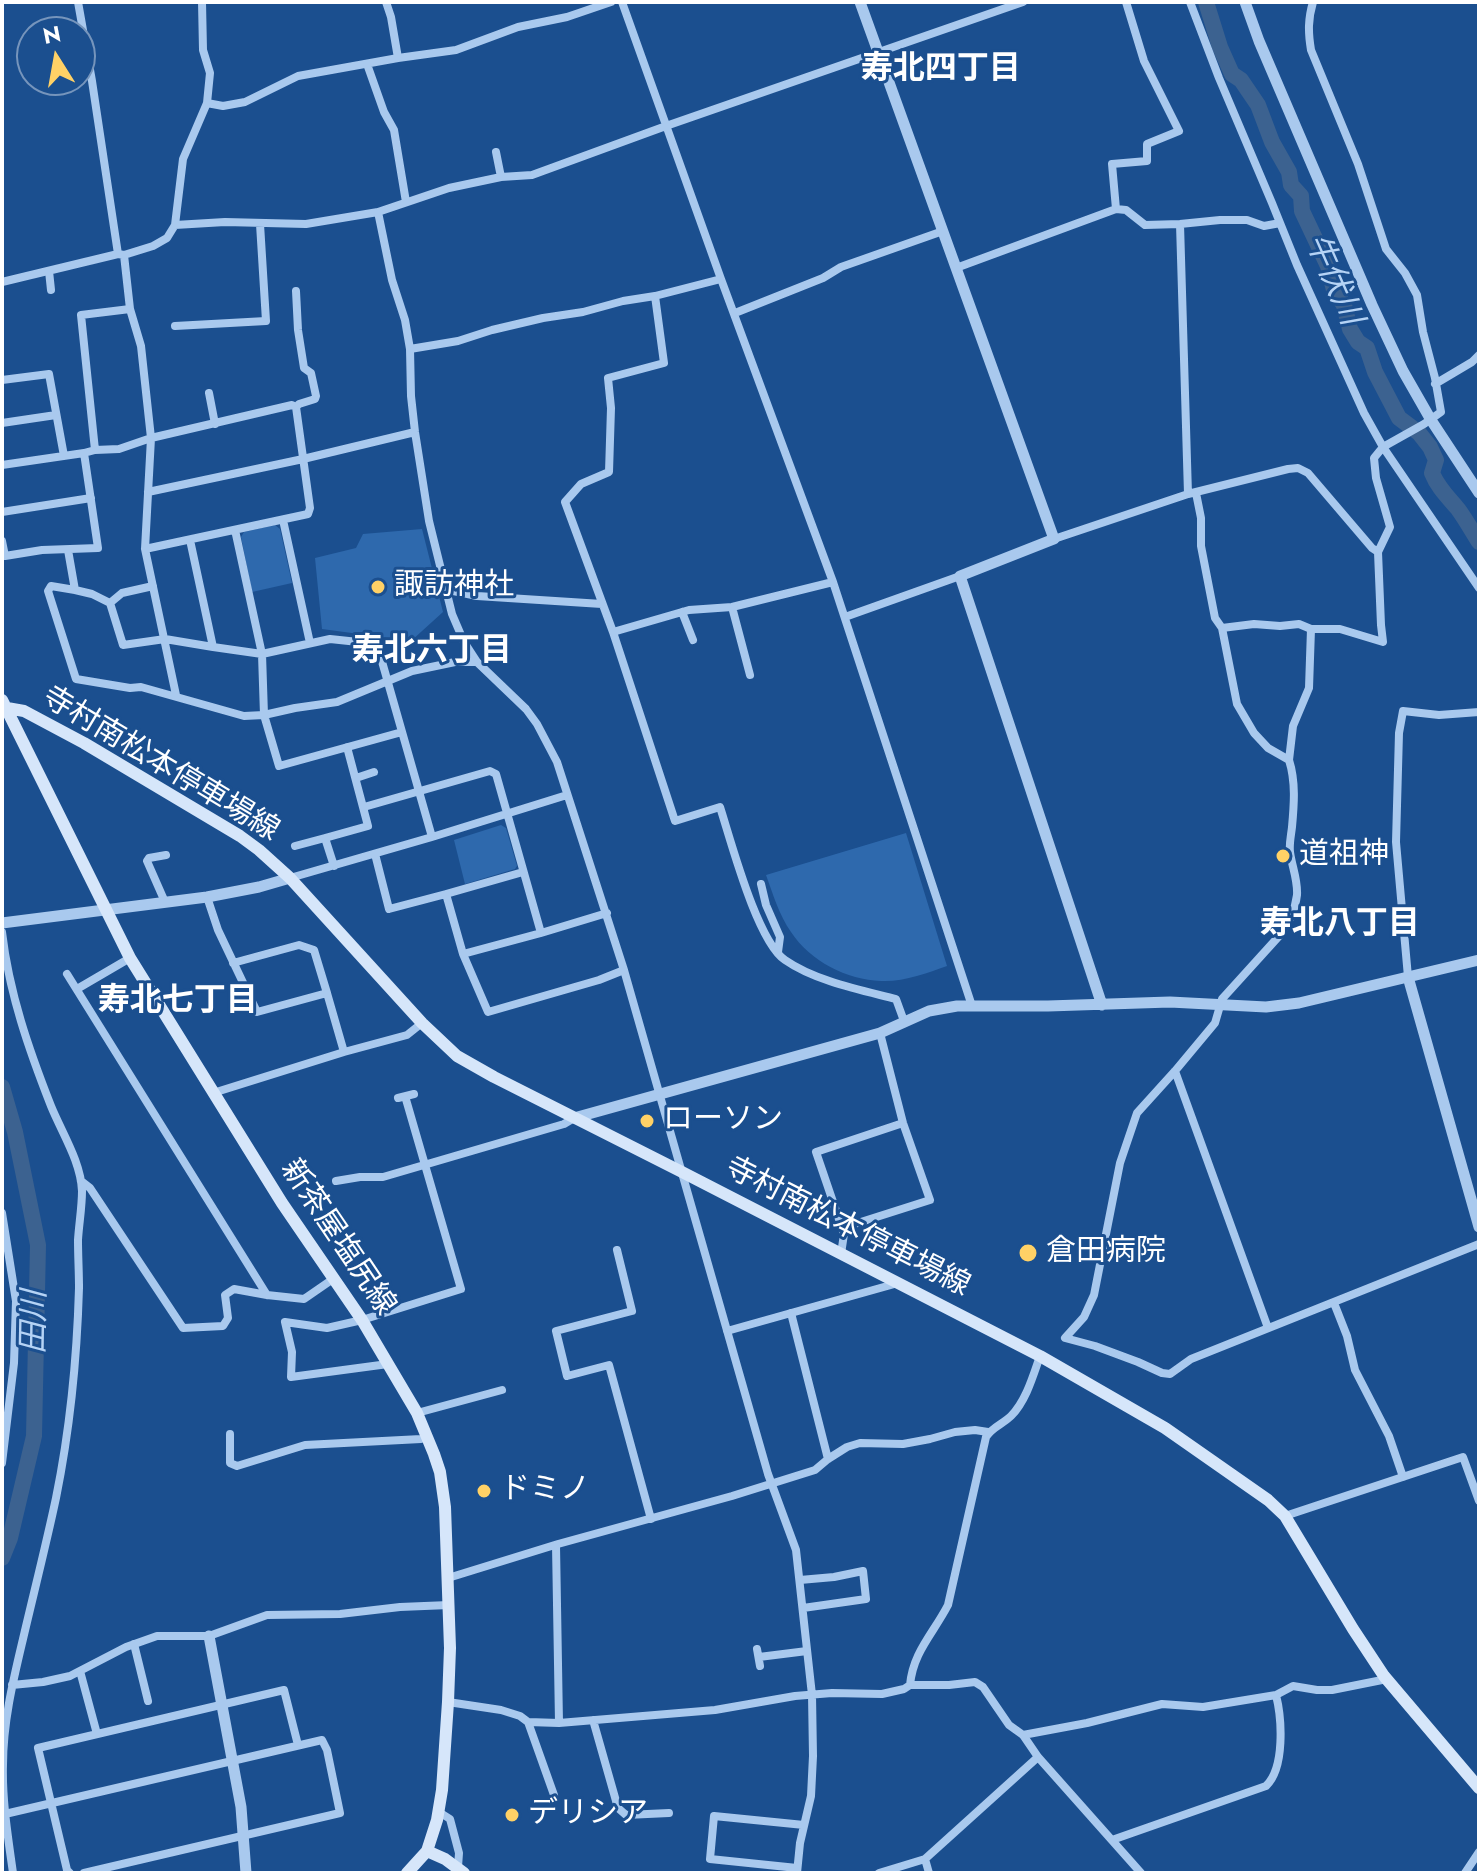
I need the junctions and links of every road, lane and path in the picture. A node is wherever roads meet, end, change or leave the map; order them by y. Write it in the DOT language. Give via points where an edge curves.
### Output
graph roads {
  1 [pos="78,2"];
  2 [pos="202,2"];
  3 [pos="386,2"];
  4 [pos="611,2"];
  5 [pos="622,2"];
  6 [pos="860,2"];
  7 [pos="1023,2"];
  8 [pos="1126,2"];
  9 [pos="1190,2"];
  10 [pos="1245,2"];
  11 [pos="1313,2"];
  12 [pos="878,52"];
  13 [pos="398,58"];
  14 [pos="367,64"];
  15 [pos="207,103"];
  16 [pos="666,126"];
  17 [pos="496,152"];
  18 [pos="501,177"];
  19 [pos="406,202"];
  20 [pos="1116,209"];
  21 [pos="378,212"];
  22 [pos="1280,223"];
  23 [pos="260,224"];
  24 [pos="1180,224"];
  25 [pos="175,225"];
  26 [pos="943,231"];
  27 [pos="121,254"];
  28 [pos="956,268"];
  29 [pos="49,271"];
  30 [pos="721,279"];
  31 [pos="2,282"];
  32 [pos="51,290"];
  33 [pos="296,291"];
  34 [pos="655,296"];
  35 [pos="130,309"];
  36 [pos="735,313"];
  37 [pos="175,326"];
  38 [pos="410,349"];
  39 [pos="1479,355"];
  40 [pos="2,380"];
  41 [pos="1435,384"];
  42 [pos="209,393"];
  43 [pos="296,407"];
  44 [pos="56,415"];
  45 [pos="1427,422"];
  46 [pos="2,423"];
  47 [pos="215,424"];
  48 [pos="415,432"];
  49 [pos="151,438"];
  50 [pos="1386,446"];
  51 [pos="95,450"];
  52 [pos="84,453"];
  53 [pos="64,456"];
  54 [pos="303,459"];
  55 [pos="2,465"];
  56 [pos="1478,490"];
  57 [pos="148,492"];
  58 [pos="1192,493"];
  59 [pos="91,498"];
  60 [pos="2,512"];
  61 [pos="283,520"];
  62 [pos="235,530"];
  63 [pos="1054,539"];
  64 [pos="190,540"];
  65 [pos="2,541"];
  66 [pos="145,549"];
  67 [pos="68,550"];
  68 [pos="1378,552"];
  69 [pos="960,576"];
  70 [pos="833,582"];
  71 [pos="153,586"];
  72 [pos="1479,588"];
  73 [pos="444,589"];
  74 [pos="75,590"];
  75 [pos="110,603"];
  76 [pos="602,604"];
  77 [pos="732,607"];
  78 [pos="682,612"];
  79 [pos="845,617"];
  80 [pos="1222,628"];
  81 [pos="1311,629"];
  82 [pos="613,632"];
  83 [pos="165,639"];
  84 [pos="693,640"];
  85 [pos="310,643"];
  86 [pos="213,647"];
  87 [pos="262,654"];
  88 [pos="477,662"];
  89 [pos="750,675"];
  90 [pos="388,680"];
  91 [pos="176,695"];
  92 [pos="4,704"];
  93 [pos="1479,712"];
  94 [pos="264,715"];
  95 [pos="402,732"];
  96 [pos="347,747"];
  97 [pos="1289,760"];
  98 [pos="374,772"];
  99 [pos="356,778"];
  100 [pos="419,791"];
  101 [pos="567,795"];
  102 [pos="364,807"];
  103 [pos="507,814"];
  104 [pos="432,837"];
  105 [pos="325,838"];
  106 [pos="295,846"];
  107 [pos="375,854"];
  108 [pos="166,855"];
  109 [pos="334,866"];
  110 [pos="523,872"];
  111 [pos="290,878"];
  112 [pos="761,884"];
  113 [pos="446,894"];
  114 [pos="207,897"];
  115 [pos="165,902"];
  116 [pos="107,909"];
  117 [pos="607,913"];
  118 [pos="2,923"];
  119 [pos="2,932"];
  120 [pos="541,933"];
  121 [pos="778,952"];
  122 [pos="463,954"];
  123 [pos="130,958"];
  124 [pos="1479,960"];
  125 [pos="233,963"];
  126 [pos="624,970"];
  127 [pos="67,974"];
  128 [pos="1408,977"];
  129 [pos="77,989"];
  130 [pos="327,993"];
  131 [pos="1102,1005"];
  132 [pos="1221,1005"];
  133 [pos="972,1006"];
  134 [pos="904,1021"];
  135 [pos="422,1023"];
  136 [pos="880,1033"];
  137 [pos="344,1052"];
  138 [pos="1175,1071"];
  139 [pos="213,1093"];
  140 [pos="661,1095"];
  141 [pos="406,1096"];
  142 [pos="574,1118"];
  143 [pos="903,1123"];
  144 [pos="424,1164"];
  145 [pos="682,1172"];
  146 [pos="81,1181"];
  147 [pos="336,1181"];
  148 [pos="2,1213"];
  149 [pos="1479,1227"];
  150 [pos="842,1228"];
  151 [pos="1479,1244"];
  152 [pos="617,1250"];
  153 [pos="841,1254"];
  154 [pos="6,1262"];
  155 [pos="333,1279"];
  156 [pos="898,1283"];
  157 [pos="267,1295"];
  158 [pos="1334,1303"];
  159 [pos="791,1313"];
  160 [pos="362,1320"];
  161 [pos="1268,1328"];
  162 [pos="727,1331"];
  163 [pos="1040,1356"];
  164 [pos="388,1364"];
  165 [pos="502,1390"];
  166 [pos="417,1413"];
  167 [pos="988,1432"];
  168 [pos="230,1434"];
  169 [pos="428,1437"];
  170 [pos="828,1459"];
  171 [pos="2,1463"];
  172 [pos="1403,1477"];
  173 [pos="771,1483"];
  174 [pos="1477,1488"];
  175 [pos="1479,1501"];
  176 [pos="1285,1516"];
  177 [pos="651,1519"];
  178 [pos="556,1545"];
  179 [pos="448,1578"];
  180 [pos="800,1580"];
  181 [pos="449,1605"];
  182 [pos="803,1608"];
  183 [pos="209,1636"];
  184 [pos="134,1644"];
  185 [pos="807,1651"];
  186 [pos="759,1657"];
  187 [pos="80,1671"];
  188 [pos="1387,1679"];
  189 [pos="12,1685"];
  190 [pos="910,1685"];
  191 [pos="812,1695"];
  192 [pos="1276,1695"];
  193 [pos="148,1701"];
  194 [pos="448,1702"];
  195 [pos="223,1705"];
  196 [pos="593,1720"];
  197 [pos="528,1722"];
  198 [pos="559,1723"];
  199 [pos="97,1734"];
  200 [pos="1023,1735"];
  201 [pos="298,1745"];
  202 [pos="1038,1757"];
  203 [pos="234,1761"];
  204 [pos="1479,1788"];
  205 [pos="554,1795"];
  206 [pos="51,1804"];
  207 [pos="439,1812"];
  208 [pos="669,1813"];
  209 [pos="5,1814"];
  210 [pos="804,1825"];
  211 [pos="244,1835"];
  212 [pos="1112,1840"];
  213 [pos="427,1851"];
  214 [pos="1479,1852"];
  215 [pos="925,1859"];
  216 [pos="461,1870"];
  217 [pos="797,1871"];
  218 [pos="13,1873"];
  219 [pos="70,1873"];
  220 [pos="84,1873"];
  221 [pos="246,1873"];
  222 [pos="407,1873"];
  223 [pos="879,1873"];
  224 [pos="929,1873"];
  225 [pos="1141,1873"];
  226 [pos="1465,1873"];
  1 -- 27 [label="street"];
  2 -- 15 [label="street" via="203,50 210,73"];
  3 -- 13 [label="street"];
  4 -- 13 [label="street" via="456,50"];
  5 -- 16 [label="street"];
  6 -- 12 [label="street"];
  7 -- 12 [label="street"];
  8 -- 20 [label="street" via="1144,61 1179,131 1147,144 1147,161 1112,164"];
  9 -- 22 [label="street"];
  10 -- 45 [label="street"];
  11 -- 41 [label="street" via="1311,50 1386,249 1417,295"];
  12 -- 16 [label="street"];
  12 -- 26 [label="street"];
  13 -- 14 [label="street"];
  14 -- 15 [label="street" via="298,76 245,102"];
  14 -- 19 [label="street" via="394,130"];
  15 -- 25 [label="street" via="183,159"];
  16 -- 18 [label="street" via="532,175"];
  16 -- 30 [label="street"];
  17 -- 18 [label="street"];
  18 -- 19 [label="street"];
  19 -- 21 [label="street"];
  20 -- 24 [label="street" via="1145,225"];
  20 -- 28 [label="street"];
  21 -- 23 [label="street" via="306,224"];
  21 -- 38 [label="street"];
  22 -- 24 [label="street"];
  22 -- 50 [label="street" via="1364,413"];
  23 -- 25 [label="street"];
  23 -- 37 [label="street" via="266,321"];
  24 -- 58 [label="street"];
  25 -- 27 [label="street" via="153,246"];
  26 -- 28 [label="street"];
  26 -- 36 [label="street"];
  27 -- 29 [label="street"];
  27 -- 35 [label="street"];
  28 -- 63 [label="street"];
  29 -- 31 [label="street"];
  29 -- 32 [label="street"];
  30 -- 34 [label="street"];
  30 -- 36 [label="street"];
  33 -- 43 [label="street" via="304,368 311,373 316,396"];
  34 -- 38 [label="street"];
  34 -- 76 [label="street" via="664,363 608,378 609,472 581,484 565,502"];
  35 -- 49 [label="street" via="141,346"];
  35 -- 51 [label="street" via="81,315"];
  36 -- 70 [label="street"];
  38 -- 48 [label="street"];
  39 -- 41 [label="street"];
  40 -- 44 [label="street" via="49,374"];
  41 -- 45 [label="street" via="1441,412"];
  42 -- 47 [label="street"];
  43 -- 47 [label="street"];
  43 -- 54 [label="street"];
  44 -- 46 [label="street"];
  44 -- 53 [label="street"];
  45 -- 50 [label="street"];
  45 -- 56 [label="street"];
  47 -- 49 [label="street"];
  48 -- 54 [label="street"];
  48 -- 73 [label="street"];
  49 -- 51 [label="street" via="119,449"];
  49 -- 57 [label="street"];
  50 -- 68 [label="street" via="1374,458 1390,527"];
  50 -- 72 [label="street"];
  51 -- 52 [label="street"];
  52 -- 53 [label="street"];
  52 -- 59 [label="street"];
  53 -- 55 [label="street"];
  54 -- 57 [label="street"];
  54 -- 61 [label="street" via="310,508 308,514"];
  57 -- 66 [label="street"];
  58 -- 63 [label="street"];
  58 -- 68 [label="street" via="1298,468"];
  58 -- 80 [label="street" via="1201,518 1215,618"];
  59 -- 60 [label="street"];
  59 -- 67 [label="street" via="98,548"];
  61 -- 62 [label="street"];
  61 -- 85 [label="street"];
  62 -- 64 [label="street"];
  62 -- 87 [label="street"];
  63 -- 69 [label="street"];
  64 -- 66 [label="street"];
  64 -- 86 [label="street"];
  65 -- 67 [label="street" via="5,556"];
  66 -- 71 [label="street"];
  67 -- 74 [label="street"];
  68 -- 81 [label="street" via="1383,642 1340,629"];
  69 -- 79 [label="street"];
  69 -- 131 [label="street"];
  70 -- 77 [label="street"];
  70 -- 79 [label="street"];
  71 -- 75 [label="street" via="122,593"];
  71 -- 83 [label="street"];
  73 -- 76 [label="street"];
  73 -- 88 [label="street"];
  74 -- 75 [label="street"];
  74 -- 91 [label="street" via="51,586 48,591 76,679"];
  75 -- 83 [label="street" via="123,645"];
  76 -- 82 [label="street"];
  77 -- 78 [label="street"];
  77 -- 89 [label="street"];
  78 -- 82 [label="street"];
  78 -- 84 [label="street"];
  79 -- 133 [label="street"];
  80 -- 81 [label="street" via="1299,624"];
  80 -- 97 [label="street" via="1237,704 1254,733"];
  81 -- 97 [label="street" via="1309,688 1293,726"];
  82 -- 121 [label="street" via="675,821 720,807 744,883"];
  83 -- 86 [label="street"];
  83 -- 91 [label="street"];
  85 -- 87 [label="street"];
  85 -- 90 [label="street" via="330,639 377,644"];
  86 -- 87 [label="street"];
  87 -- 94 [label="street"];
  88 -- 90 [label="street" via="455,662"];
  88 -- 101 [label="street" via="537,724"];
  90 -- 94 [label="street" via="337,702"];
  90 -- 95 [label="street"];
  91 -- 94 [label="street" via="244,716"];
  92 -- 111 [label="main road, 寺村南松本停車場線" via="84,743 227,828"];
  92 -- 116 [label="main road, 新茶屋塩尻線"];
  93 -- 128 [label="street" via="1403,711 1396,842"];
  94 -- 96 [label="street" via="279,766"];
  95 -- 96 [label="street"];
  95 -- 100 [label="street"];
  96 -- 99 [label="street"];
  97 -- 132 [label="street" via="1294,783 1294,909 1280,935"];
  98 -- 99 [label="street"];
  99 -- 102 [label="street"];
  100 -- 102 [label="street"];
  100 -- 103 [label="street" via="490,771 496,774"];
  100 -- 104 [label="street"];
  101 -- 103 [label="street"];
  101 -- 117 [label="street"];
  102 -- 105 [label="street" via="368,826"];
  103 -- 104 [label="street"];
  103 -- 110 [label="street"];
  104 -- 107 [label="street"];
  105 -- 106 [label="street"];
  105 -- 109 [label="street"];
  107 -- 109 [label="street"];
  107 -- 113 [label="street" via="389,909"];
  108 -- 115 [label="street" via="147,861"];
  109 -- 111 [label="street"];
  110 -- 113 [label="street"];
  110 -- 120 [label="street"];
  111 -- 114 [label="street"];
  111 -- 135 [label="main road, 寺村南松本停車場線"];
  112 -- 121 [label="street" via="780,937"];
  113 -- 122 [label="street"];
  114 -- 115 [label="street"];
  114 -- 125 [label="street"];
  115 -- 116 [label="street"];
  116 -- 118 [label="street"];
  116 -- 123 [label="main road, 新茶屋塩尻線"];
  117 -- 120 [label="street"];
  117 -- 126 [label="street"];
  119 -- 146 [label="street" via="21,1024"];
  120 -- 122 [label="street"];
  121 -- 134 [label="street" via="809,973 896,999"];
  122 -- 126 [label="street" via="488,1012"];
  123 -- 129 [label="street"];
  123 -- 139 [label="main road, 新茶屋塩尻線"];
  124 -- 128 [label="street"];
  125 -- 130 [label="street" via="257,1012"];
  125 -- 130 [label="street" via="299,945 314,950"];
  126 -- 140 [label="street"];
  127 -- 129 [label="street"];
  128 -- 132 [label="street" via="1299,1003"];
  128 -- 149 [label="street"];
  129 -- 157 [label="street"];
  130 -- 137 [label="street"];
  131 -- 132 [label="street"];
  131 -- 133 [label="street"];
  132 -- 138 [label="street" via="1215,1023"];
  133 -- 134 [label="street" via="929,1011"];
  134 -- 136 [label="street"];
  135 -- 137 [label="street" via="407,1035"];
  135 -- 142 [label="main road, 寺村南松本停車場線" via="457,1056"];
  136 -- 140 [label="street"];
  136 -- 143 [label="street"];
  137 -- 139 [label="street"];
  138 -- 161 [label="street"];
  138 -- 161 [label="street" via="1137,1113 1120,1163 1094,1295 1084,1317 1065,1338 1170,1374 1191,1359"];
  139 -- 155 [label="main road, 新茶屋塩尻線"];
  140 -- 142 [label="street"];
  140 -- 145 [label="street"];
  141 -- 144 [label="street"];
  142 -- 144 [label="street"];
  142 -- 145 [label="main road, 寺村南松本停車場線"];
  143 -- 150 [label="street" via="816,1152"];
  143 -- 150 [label="street" via="930,1200"];
  144 -- 147 [label="street" via="383,1177"];
  144 -- 160 [label="street" via="461,1289"];
  145 -- 153 [label="main road, 寺村南松本停車場線"];
  145 -- 162 [label="street"];
  146 -- 157 [label="street" via="183,1328 223,1326 228,1318 225,1295 234,1289"];
  146 -- 189 [label="street" via="68,1430"];
  148 -- 154 [label="street"];
  150 -- 153 [label="street"];
  151 -- 158 [label="street"];
  152 -- 177 [label="street" via="632,1311 556,1331 567,1376 609,1365"];
  153 -- 156 [label="main road, 寺村南松本停車場線"];
  154 -- 171 [label="street" via="16,1301"];
  155 -- 157 [label="street" via="304,1299"];
  155 -- 160 [label="main road, 新茶屋塩尻線"];
  156 -- 159 [label="street"];
  156 -- 163 [label="main road, 寺村南松本停車場線"];
  158 -- 161 [label="street"];
  158 -- 172 [label="street" via="1355,1370 1389,1436"];
  159 -- 162 [label="street"];
  159 -- 170 [label="street"];
  160 -- 164 [label="main road, 新茶屋塩尻線"];
  160 -- 164 [label="street" via="327,1328 285,1322 291,1377"];
  162 -- 173 [label="street"];
  163 -- 167 [label="street" via="1012,1415"];
  163 -- 176 [label="main road, 寺村南松本停車場線" via="1165,1428"];
  164 -- 166 [label="main road, 新茶屋塩尻線"];
  165 -- 166 [label="street"];
  166 -- 169 [label="main road, 新茶屋塩尻線"];
  167 -- 170 [label="street" via="955,1432 903,1444 860,1443"];
  167 -- 190 [label="street" via="948,1605 919,1651"];
  168 -- 169 [label="street" via="230,1463 237,1466 305,1445"];
  169 -- 179 [label="main road, 新茶屋塩尻線" via="443,1487"];
  170 -- 173 [label="street" via="815,1470"];
  172 -- 174 [label="street" via="1463,1457"];
  172 -- 176 [label="street"];
  173 -- 177 [label="street"];
  173 -- 180 [label="street" via="796,1550"];
  174 -- 175 [label="street"];
  176 -- 188 [label="main road, 寺村南松本停車場線"];
  177 -- 178 [label="street"];
  178 -- 179 [label="street"];
  178 -- 198 [label="street"];
  179 -- 181 [label="main road, 新茶屋塩尻線"];
  180 -- 182 [label="street"];
  180 -- 182 [label="street" via="863,1571 866,1599"];
  181 -- 183 [label="street" via="267,1615"];
  181 -- 194 [label="main road, 新茶屋塩尻線"];
  182 -- 185 [label="street"];
  183 -- 184 [label="street" via="157,1636"];
  183 -- 195 [label="street"];
  184 -- 187 [label="street"];
  184 -- 193 [label="street"];
  185 -- 186 [label="street"];
  185 -- 191 [label="street"];
  187 -- 189 [label="street"];
  187 -- 199 [label="street"];
  188 -- 192 [label="street" via="1332,1690 1293,1686"];
  188 -- 204 [label="main road, 寺村南松本停車場線"];
  189 -- 209 [label="street" via="3,1764"];
  190 -- 191 [label="street" via="882,1694"];
  190 -- 200 [label="street" via="975,1682"];
  191 -- 196 [label="street"];
  191 -- 210 [label="street" via="813,1771"];
  192 -- 200 [label="street" via="1203,1707 1162,1704"];
  192 -- 212 [label="street" via="1280,1753 1266,1786"];
  194 -- 197 [label="street" via="501,1710"];
  194 -- 207 [label="main road, 新茶屋塩尻線"];
  195 -- 199 [label="street"];
  195 -- 201 [label="street" via="284,1690"];
  195 -- 203 [label="street"];
  196 -- 198 [label="street"];
  196 -- 208 [label="street" via="618,1808 626,1815"];
  197 -- 198 [label="street"];
  197 -- 205 [label="street"];
  199 -- 206 [label="street" via="38,1748"];
  200 -- 202 [label="street"];
  201 -- 203 [label="street"];
  201 -- 211 [label="street" via="322,1740 340,1813"];
  202 -- 212 [label="street"];
  202 -- 215 [label="street"];
  203 -- 206 [label="street"];
  203 -- 211 [label="street"];
  206 -- 209 [label="street"];
  206 -- 219 [label="street"];
  207 -- 213 [label="main road, 新茶屋塩尻線"];
  207 -- 216 [label="street" via="450,1819"];
  209 -- 218 [label="street"];
  210 -- 217 [label="street"];
  210 -- 217 [label="street" via="714,1816 710,1859"];
  211 -- 220 [label="street"];
  211 -- 221 [label="street"];
  212 -- 225 [label="street"];
  213 -- 216 [label="main road"];
  213 -- 222 [label="main road, 新茶屋塩尻線"];
  214 -- 226 [label="street"];
  215 -- 223 [label="street"];
  215 -- 224 [label="street"];
}
